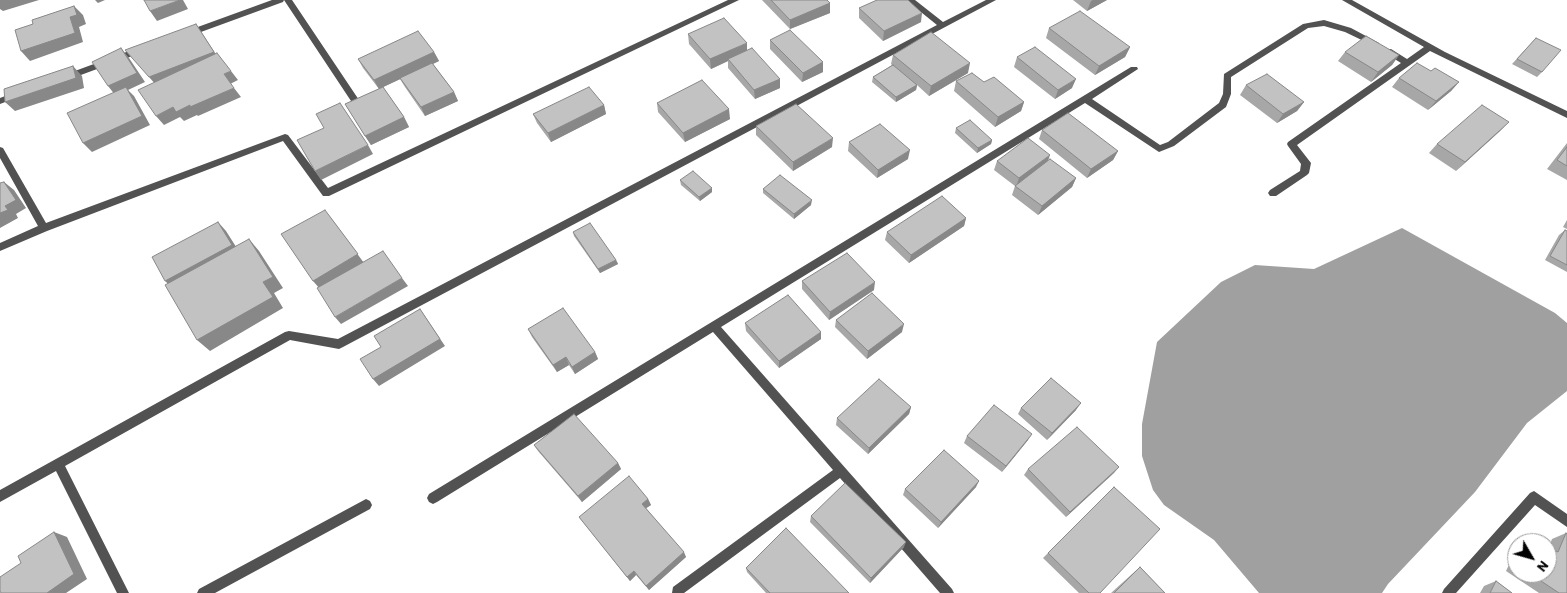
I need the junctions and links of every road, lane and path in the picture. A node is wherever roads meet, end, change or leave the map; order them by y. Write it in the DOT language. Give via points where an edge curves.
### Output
graph roads {
  1 [pos="280,0"];
  2 [pos="288,0"];
  3 [pos="735,0"];
  4 [pos="910,0"];
  5 [pos="992,0"];
  6 [pos="1346,0"];
  7 [pos="943,26"];
  8 [pos="177,37"];
  9 [pos="149,47"];
  10 [pos="1430,47"];
  11 [pos="1408,62"];
  12 [pos="1134,69"];
  13 [pos="56,80"];
  14 [pos="28,91"];
  15 [pos="1086,99"];
  16 [pos="0,101"];
  17 [pos="356,102"];
  18 [pos="1566,112"];
  19 [pos="0,150"];
  20 [pos="1273,194"];
  21 [pos="44,228"];
  22 [pos="0,247"];
  23 [pos="715,327"];
  24 [pos="58,464"];
  25 [pos="841,471"];
  26 [pos="0,496"];
  27 [pos="433,498"];
  28 [pos="366,505"];
  29 [pos="1567,521"];
  30 [pos="677,591"];
  31 [pos="123,593"];
  32 [pos="203,593"];
  33 [pos="948,593"];
  34 [pos="1448,593"];
  1 -- 8 [label="street"];
  2 -- 17 [label="street"];
  3 -- 21 [label="street" via="326,194 285,137"];
  4 -- 7 [label="street"];
  5 -- 7 [label="street"];
  6 -- 10 [label="street"];
  7 -- 24 [label="street" via="339,344 289,335"];
  9 -- 13 [label="street"];
  10 -- 11 [label="street"];
  10 -- 18 [label="street"];
  11 -- 15 [label="street" via="1348,30 1324,23 1306,26 1228,76 1223,105 1171,144 1159,149"];
  11 -- 20 [label="street" via="1292,144 1306,163 1304,173"];
  12 -- 15 [label="street"];
  14 -- 16 [label="street"];
  15 -- 23 [label="street"];
  19 -- 21 [label="street"];
  21 -- 22 [label="street"];
  23 -- 25 [label="street"];
  23 -- 27 [label="street"];
  24 -- 26 [label="street"];
  24 -- 31 [label="street"];
  25 -- 30 [label="street"];
  25 -- 33 [label="street"];
  28 -- 32 [label="street"];
  29 -- 34 [label="street" via="1534,497"];
}
